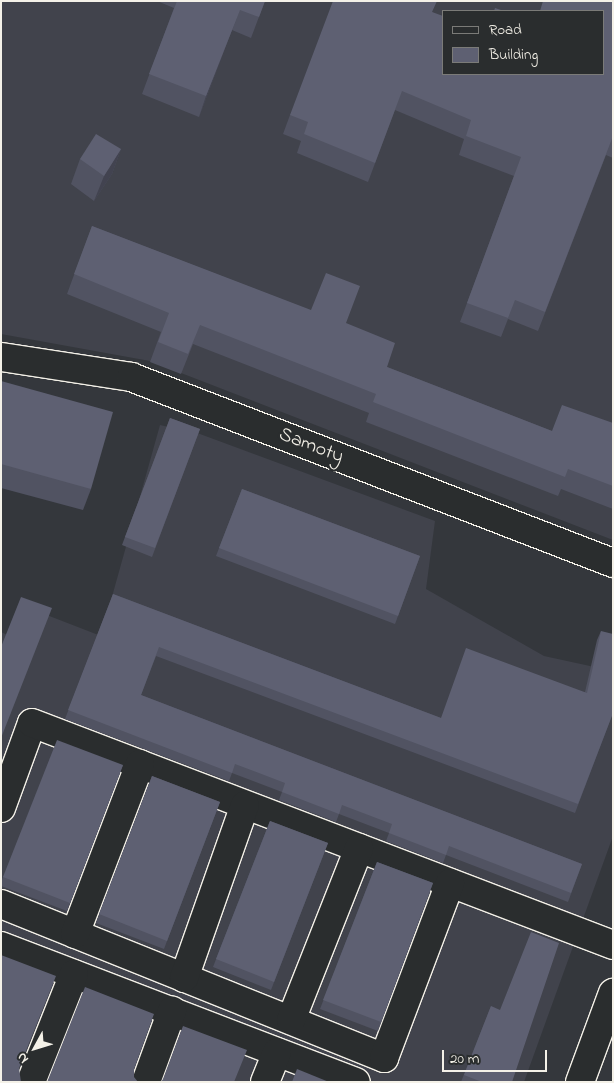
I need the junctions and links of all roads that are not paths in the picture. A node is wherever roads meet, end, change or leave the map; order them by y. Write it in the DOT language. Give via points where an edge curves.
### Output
graph roads {
  1 [pos="1,357"];
  2 [pos="613,563"];
  3 [pos="140,764"];
  4 [pos="245,805"];
  5 [pos="1,808"];
  6 [pos="359,848"];
  7 [pos="450,883"];
  8 [pos="1,904"];
  9 [pos="75,934"];
  10 [pos="613,945"];
  11 [pos="1,946"];
  12 [pos="74,974"];
  13 [pos="184,978"];
  14 [pos="613,993"];
  15 [pos="172,1011"];
  16 [pos="291,1020"];
  17 [pos="277,1052"];
  18 [pos="31,1082"];
  19 [pos="146,1082"];
  20 [pos="265,1082"];
  21 [pos="356,1082"];
  22 [pos="580,1082"];
  1 -- 2 [label="street, Samoty" via="131,377"];
  3 -- 4 [label="street"];
  3 -- 5 [label="street" via="32,724"];
  3 -- 9 [label="street"];
  4 -- 6 [label="street"];
  4 -- 13 [label="street"];
  6 -- 7 [label="street"];
  6 -- 16 [label="street"];
  7 -- 10 [label="street"];
  7 -- 16 [label="street" via="384,1058"];
  8 -- 9 [label="street"];
  9 -- 13 [label="street"];
  11 -- 12 [label="street"];
  12 -- 15 [label="street"];
  12 -- 18 [label="street"];
  13 -- 16 [label="street"];
  14 -- 22 [label="street"];
  15 -- 17 [label="street"];
  15 -- 19 [label="street"];
  17 -- 20 [label="street"];
  17 -- 21 [label="street"];
}
